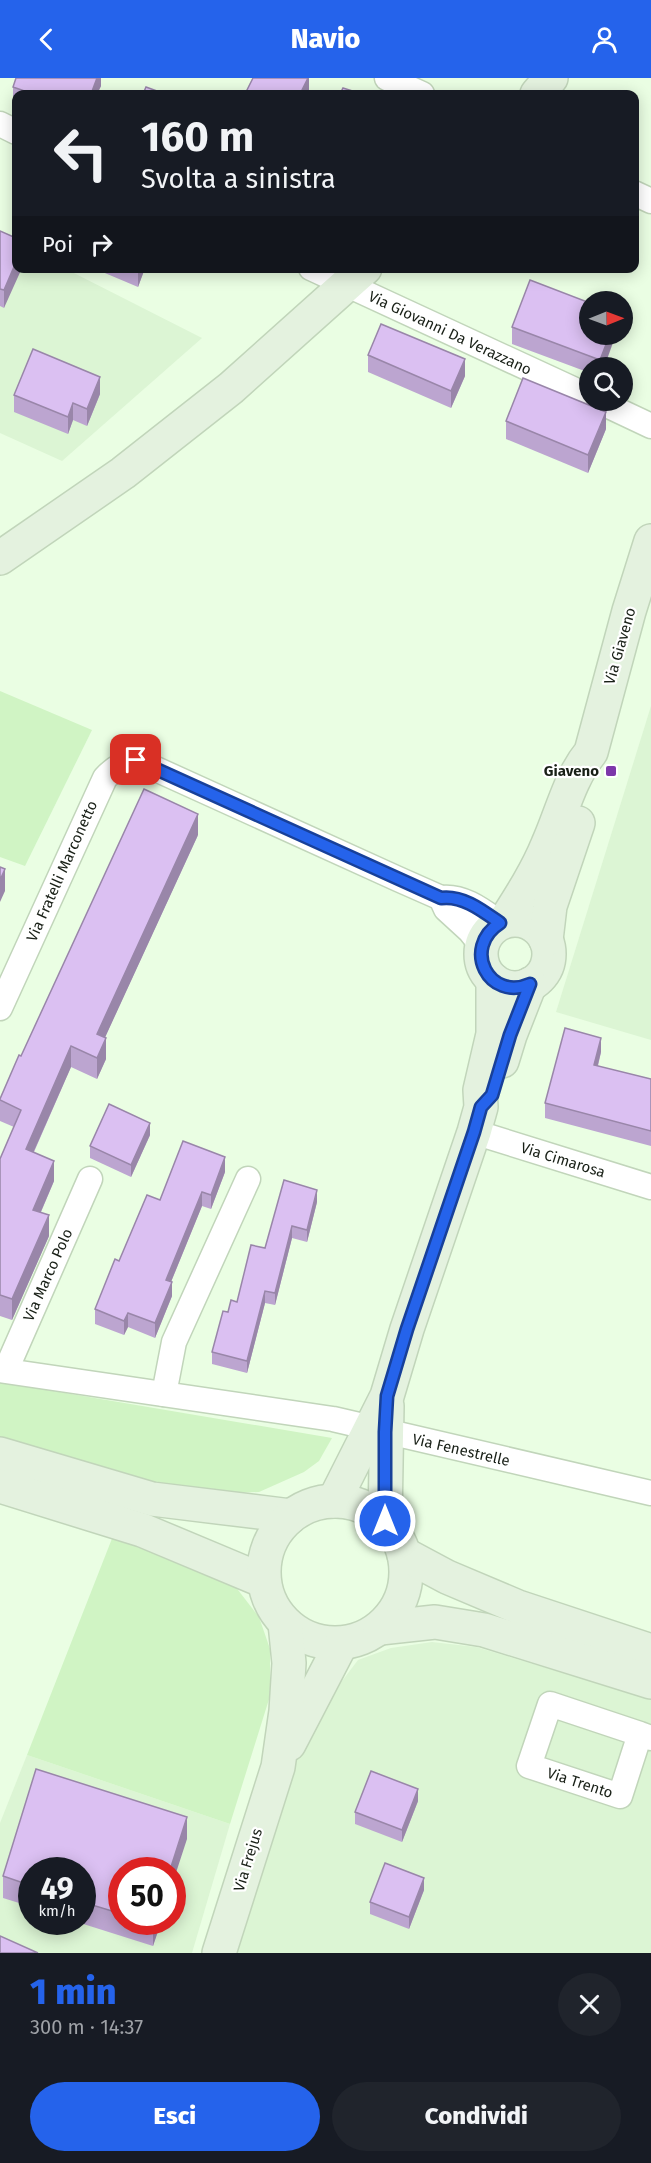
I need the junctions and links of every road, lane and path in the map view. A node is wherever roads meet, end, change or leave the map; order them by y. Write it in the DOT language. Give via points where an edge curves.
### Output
graph roads {
  1 [pos="387,78"];
  2 [pos="551,78"];
  3 [pos="413,90"];
  4 [pos="540,90"];
  5 [pos="336,273"];
  6 [pos="356,277"];
  7 [pos="579,391"];
  8 [pos="619,411"];
  9 [pos="651,426"];
  10 [pos="648,555"];
  11 [pos="0,558"];
  12 [pos="591,752"];
  13 [pos="495,930"];
  14 [pos="546,940"];
  15 [pos="493,980"];
  16 [pos="530,984"];
  17 [pos="0,1008"];
  18 [pos="478,1120"];
  19 [pos="90,1179"];
  20 [pos="248,1179"];
  21 [pos="651,1187"];
  22 [pos="3,1370"];
  23 [pos="164,1394"];
  24 [pos="378,1430"];
  25 [pos="0,1454"];
  26 [pos="0,1486"];
  27 [pos="651,1493"];
  28 [pos="334,1501"];
  29 [pos="291,1516"];
  30 [pos="385,1521"];
  31 [pos="404,1554"];
  32 [pos="264,1581"];
  33 [pos="285,1623"];
  34 [pos="380,1628"];
  35 [pos="341,1644"];
  36 [pos="651,1651"];
  37 [pos="651,1682"];
  38 [pos="646,1736"];
  39 [pos="278,1767"];
  40 [pos="219,1953"];
  1 -- 3 [label="street"];
  2 -- 4 [label="main road"];
  5 -- 6 [label="street, Via Giovanni Da Verazzano"];
  6 -- 7 [label="street, Via Giovanni Da Verazzano"];
  6 -- 11 [label="main road" via="231,388 132,466"];
  8 -- 9 [label="street"];
  10 -- 12 [label="main road, Via Giaveno"];
  12 -- 13 [label="main road, Via Giaveno" via="578,768 548,846 526,889"];
  12 -- 14 [label="main road, Via Giaveno" via="594,774 550,906"];
  13 -- 14 [label="main road" via="515,920 530,923"];
  13 -- 15 [label="main road" via="482,963"];
  13 -- 17 [label="street, Via Fratelli Marconetto" via="480,909 452,896 441,898 136,760 112,770 101,785"];
  14 -- 16 [label="main road" via="547,965"];
  15 -- 16 [label="main road" via="511,988"];
  15 -- 18 [label="main road" via="493,1034 480,1090"];
  16 -- 18 [label="main road" via="492,1095"];
  18 -- 21 [label="street, Via Cimarosa"];
  18 -- 24 [label="main road" via="407,1329"];
  19 -- 22 [label="street, Via Marco Polo"];
  20 -- 23 [label="street" via="174,1342"];
  22 -- 23 [label="street, Via Fenestrelle"];
  23 -- 24 [label="street, Via Fenestrelle" via="333,1419"];
  24 -- 27 [label="street, Via Fenestrelle"];
  24 -- 28 [label="main road"];
  24 -- 30 [label="main road"];
  25 -- 29 [label="main road" via="152,1499"];
  26 -- 32 [label="main road" via="142,1530"];
  28 -- 29 [label="main road" via="308,1506"];
  28 -- 30 [label="main road" via="358,1504"];
  29 -- 32 [label="main road" via="273,1537 265,1559"];
  30 -- 31 [label="main road"];
  31 -- 34 [label="main road" via="404,1593"];
  31 -- 36 [label="main road" via="518,1607"];
  32 -- 33 [label="main road" via="274,1610"];
  33 -- 35 [label="main road" via="312,1640"];
  33 -- 39 [label="main road, Via Frejus" via="289,1663"];
  34 -- 35 [label="main road"];
  34 -- 37 [label="main road" via="435,1622 484,1630"];
  35 -- 39 [label="main road, Via Frejus"];
  38 -- 38 [label="street, Via Trento" via="550,1704 529,1766 620,1796"];
  39 -- 40 [label="main road, Via Frejus"];
}
